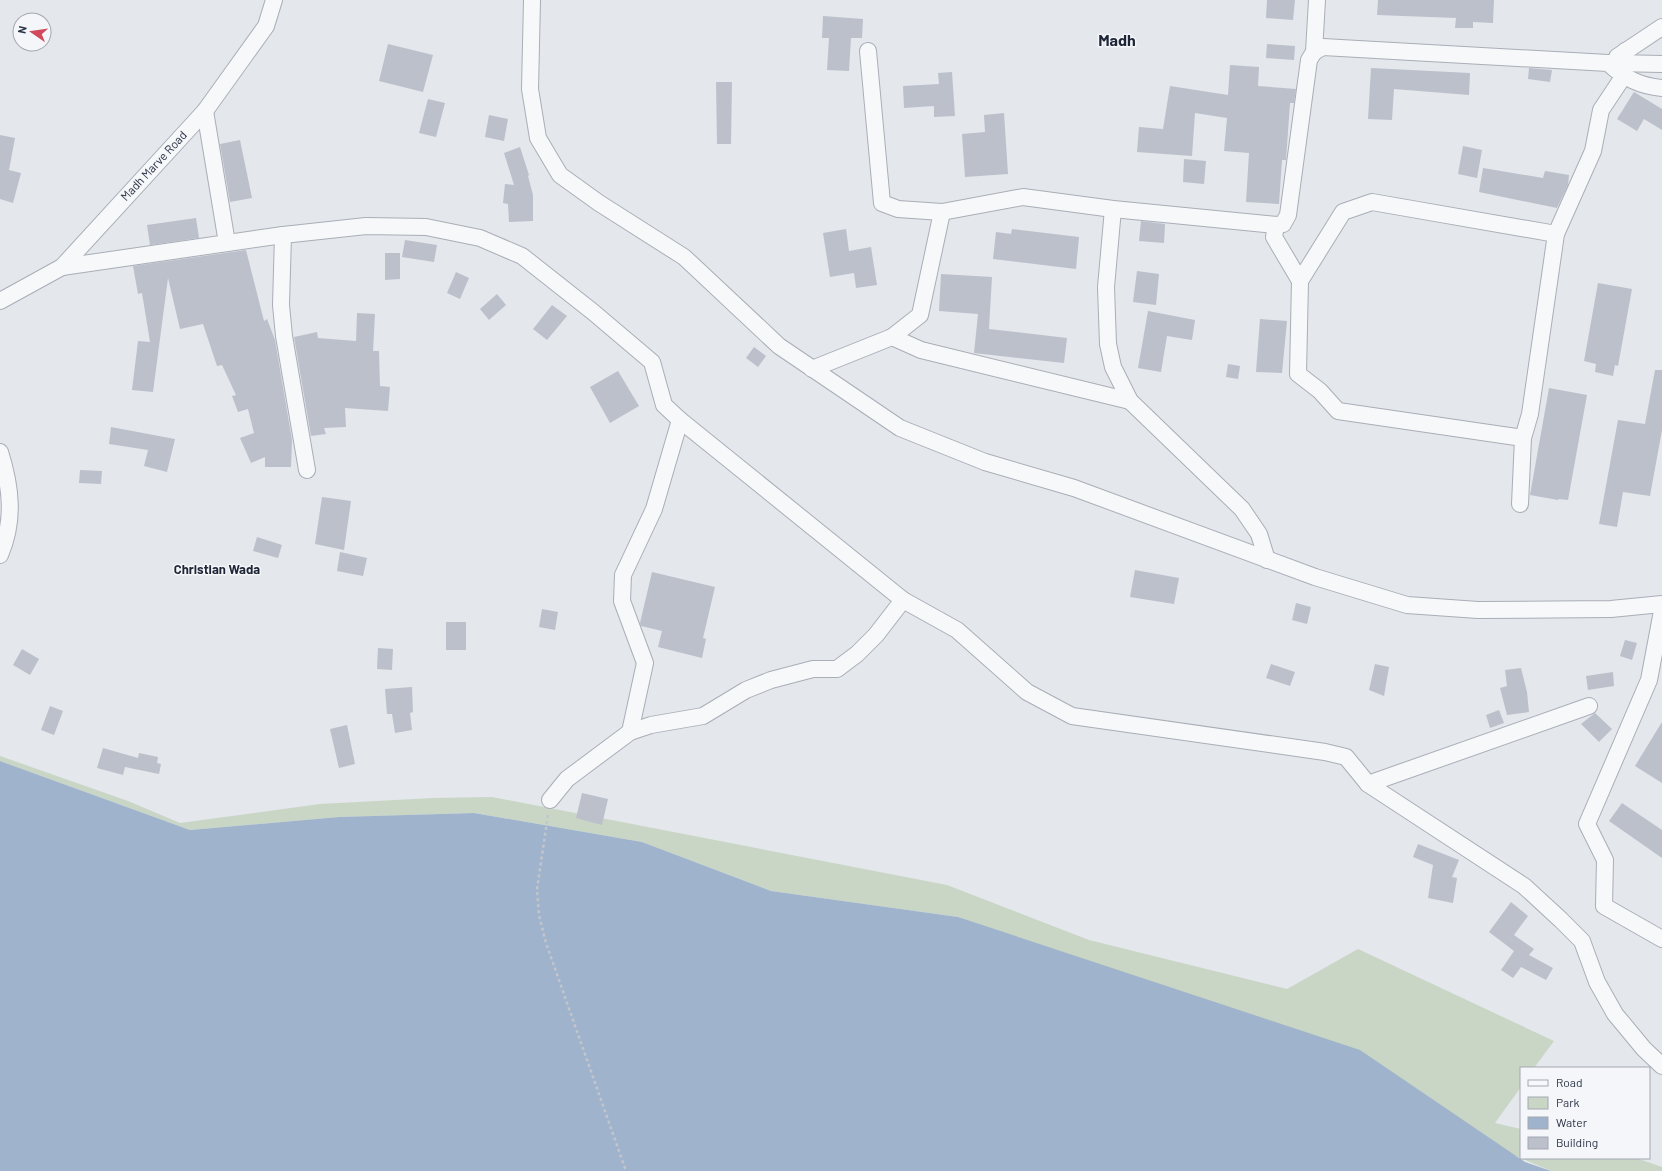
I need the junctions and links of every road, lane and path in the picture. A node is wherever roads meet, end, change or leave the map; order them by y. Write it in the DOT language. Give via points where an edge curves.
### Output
graph roads {
  1 [pos="274,0"];
  2 [pos="532,0"];
  3 [pos="1317,0"];
  4 [pos="1662,27"];
  5 [pos="868,51"];
  6 [pos="1314,52"];
  7 [pos="1620,63"];
  8 [pos="1662,64"];
  9 [pos="1662,88"];
  10 [pos="205,111"];
  11 [pos="1114,209"];
  12 [pos="942,212"];
  13 [pos="1276,225"];
  14 [pos="1556,234"];
  15 [pos="283,235"];
  16 [pos="227,243"];
  17 [pos="62,267"];
  18 [pos="1300,281"];
  19 [pos="0,301"];
  20 [pos="892,337"];
  21 [pos="812,369"];
  22 [pos="1130,401"];
  23 [pos="680,420"];
  24 [pos="1523,438"];
  25 [pos="0,452"];
  26 [pos="307,470"];
  27 [pos="1520,504"];
  28 [pos="0,555"];
  29 [pos="1267,560"];
  30 [pos="903,600"];
  31 [pos="1662,604"];
  32 [pos="1662,611"];
  33 [pos="1589,706"];
  34 [pos="630,732"];
  35 [pos="1368,784"];
  36 [pos="550,800"];
  37 [pos="1662,939"];
  38 [pos="1662,1066"];
  39 [pos="626,1171"];
  1 -- 10 [label="street, Madh Marve Road" via="266,26"];
  2 -- 21 [label="street" via="530,89 538,138 560,175 598,203 684,257 779,346"];
  3 -- 6 [label="street"];
  4 -- 7 [label="street"];
  5 -- 12 [label="street" via="882,203 898,209"];
  6 -- 7 [label="street" via="1323,47"];
  6 -- 13 [label="street" via="1309,60 1288,215 1283,224"];
  7 -- 8 [label="street"];
  7 -- 9 [label="street" via="1651,87"];
  7 -- 14 [label="street" via="1601,110 1593,151"];
  10 -- 16 [label="street"];
  10 -- 17 [label="street, Madh Marve Road"];
  11 -- 12 [label="street" via="1023,197"];
  11 -- 13 [label="street"];
  11 -- 22 [label="street" via="1106,287 1108,344 1113,367"];
  12 -- 20 [label="street" via="920,315"];
  13 -- 18 [label="street" via="1274,237"];
  14 -- 18 [label="street" via="1372,202 1343,212"];
  14 -- 24 [label="street" via="1530,414"];
  15 -- 16 [label="street"];
  15 -- 23 [label="street" via="366,226 426,227 480,238 522,256 652,362 664,405"];
  15 -- 26 [label="street" via="281,305 284,336"];
  16 -- 17 [label="street"];
  17 -- 19 [label="street, Madh Marve Road"];
  18 -- 24 [label="street" via="1298,374 1320,391 1338,411"];
  20 -- 21 [label="street"];
  20 -- 22 [label="street" via="921,350"];
  21 -- 29 [label="street" via="900,428 985,462 1074,488"];
  22 -- 29 [label="street" via="1242,508 1259,534"];
  23 -- 30 [label="street"];
  23 -- 34 [label="street" via="654,509 623,574 622,601 645,663"];
  24 -- 27 [label="street"];
  25 -- 28 [label="street" via="10,493 9,519"];
  29 -- 31 [label="street" via="1315,578 1407,604 1494,610 1611,609"];
  30 -- 34 [label="street" via="876,635 837,669 812,669 771,680 746,690 703,716 651,725"];
  30 -- 35 [label="street" via="957,630 1027,692 1072,716 1346,757"];
  32 -- 37 [label="street" via="1649,680 1587,824 1605,860 1604,906"];
  33 -- 35 [label="street"];
  34 -- 36 [label="street" via="567,779"];
  35 -- 38 [label="street" via="1524,886 1561,920 1582,941 1597,982 1615,1014"];
  36 -- 39 [label="path" via="537,889 539,916 546,943"];
}
